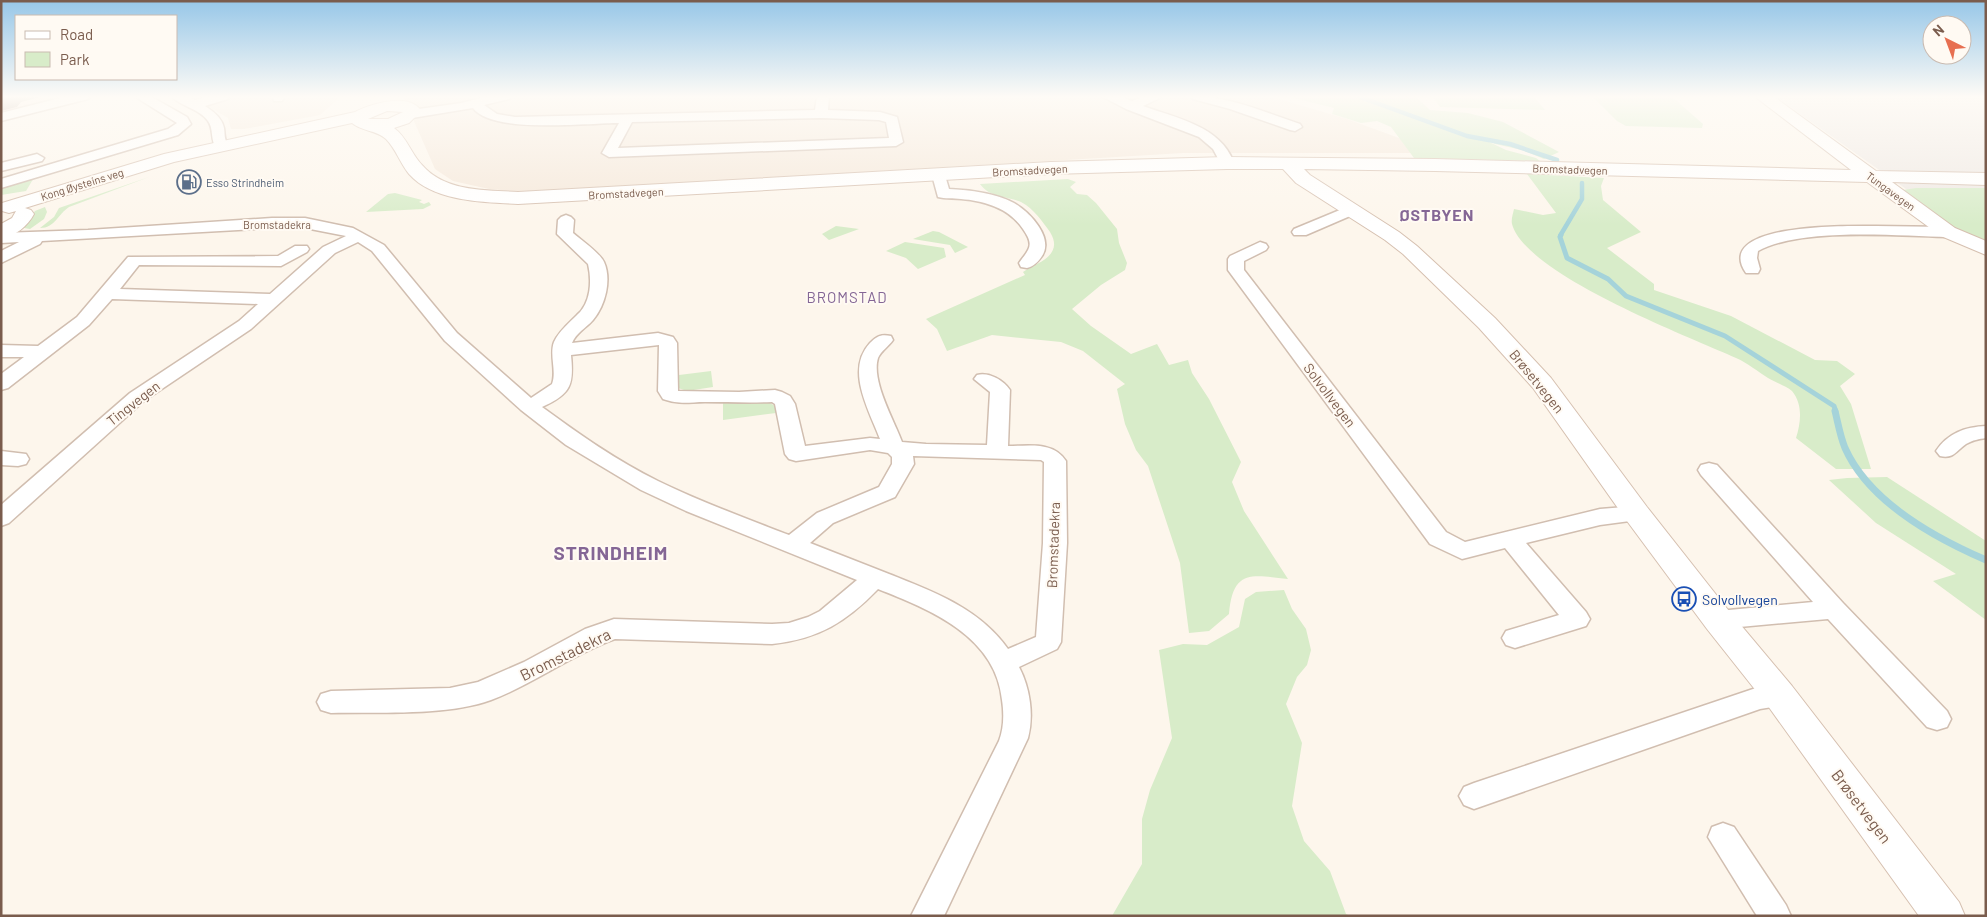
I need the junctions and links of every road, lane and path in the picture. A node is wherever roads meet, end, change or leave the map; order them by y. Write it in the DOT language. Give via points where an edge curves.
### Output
graph roads {
  1 [pos="150,139"];
  2 [pos="217,139"];
  3 [pos="260,139"];
  4 [pos="277,139"];
  5 [pos="396,139"];
  6 [pos="617,139"];
  7 [pos="895,139"];
  8 [pos="1210,139"];
  9 [pos="1821,139"];
  10 [pos="399,141"];
  11 [pos="221,146"];
  12 [pos="77,160"];
  13 [pos="1227,163"];
  14 [pos="1286,163"];
  15 [pos="1,167"];
  16 [pos="1310,174"];
  17 [pos="939,175"];
  18 [pos="1870,175"];
  19 [pos="1986,179"];
  20 [pos="1,184"];
  21 [pos="1352,210"];
  22 [pos="566,220"];
  23 [pos="8,221"];
  24 [pos="1300,232"];
  25 [pos="1948,232"];
  26 [pos="359,236"];
  27 [pos="41,237"];
  28 [pos="1260,247"];
  29 [pos="1986,249"];
  30 [pos="301,250"];
  31 [pos="1,258"];
  32 [pos="1026,263"];
  33 [pos="1752,269"];
  34 [pos="107,294"];
  35 [pos="273,299"];
  36 [pos="884,340"];
  37 [pos="562,350"];
  38 [pos="1,351"];
  39 [pos="44,352"];
  40 [pos="984,379"];
  41 [pos="1,384"];
  42 [pos="528,406"];
  43 [pos="1986,432"];
  44 [pos="894,447"];
  45 [pos="1947,451"];
  46 [pos="997,452"];
  47 [pos="1710,470"];
  48 [pos="1637,514"];
  49 [pos="1,518"];
  50 [pos="1509,538"];
  51 [pos="791,546"];
  52 [pos="874,578"];
  53 [pos="1834,609"];
  54 [pos="1718,620"];
  55 [pos="1515,638"];
  56 [pos="1004,662"];
  57 [pos="1780,696"];
  58 [pos="331,702"];
  59 [pos="1937,719"];
  60 [pos="1474,796"];
  61 [pos="1723,837"];
  62 [pos="926,916"];
  63 [pos="1775,916"];
  64 [pos="1944,916"];
  1 -- 12 [label="street, Kong Øysteins veg"];
  2 -- 11 [label="street"];
  3 -- 11 [label="street, Kong Øysteins veg"];
  4 -- 23 [label="street, Kong Øysteins veg" via="180,161 90,187"];
  5 -- 10 [label="street, Bromstadvegen"];
  6 -- 7 [label="street" via="610,153 896,142"];
  8 -- 13 [label="street" via="1224,154"];
  9 -- 18 [label="street, Tungavegen"];
  10 -- 17 [label="street, Bromstadvegen" via="416,170 429,181 454,190 495,197 555,197"];
  11 -- 23 [label="street, Kong Øysteins veg" via="137,167"];
  12 -- 15 [label="street, Kong Øysteins veg" via="62,151"];
  12 -- 20 [label="street, Kong Øysteins veg"];
  13 -- 14 [label="street, Bromstadvegen"];
  13 -- 17 [label="street, Bromstadvegen"];
  14 -- 16 [label="street, Brøsetvegen" via="1303,179"];
  16 -- 18 [label="street, Bromstadvegen"];
  16 -- 21 [label="street, Brøsetvegen"];
  17 -- 32 [label="street" via="943,194 970,195 1011,208 1022,216 1038,244 1035,256"];
  18 -- 19 [label="street, Bromstadvegen"];
  18 -- 25 [label="street, Tungavegen"];
  21 -- 24 [label="street"];
  21 -- 48 [label="street, Brøsetvegen" via="1410,250 1487,323 1542,383"];
  22 -- 37 [label="street" via="566,234 596,262 597,295 591,311 569,334"];
  23 -- 27 [label="street, Bromstadekra"];
  25 -- 29 [label="street, Tungavegen"];
  25 -- 33 [label="street, Tungavegen" via="1806,233 1777,237 1752,248 1749,260"];
  26 -- 27 [label="street, Bromstadekra" via="327,226 280,222"];
  26 -- 35 [label="street, Tingvegen" via="329,250"];
  26 -- 42 [label="street, Bromstadekra" via="378,248 451,337"];
  27 -- 31 [label="street"];
  28 -- 50 [label="street, Solvollvegen" via="1236,259 1236,270 1438,538 1462,551"];
  30 -- 34 [label="street" via="281,261 134,260"];
  34 -- 35 [label="street"];
  34 -- 39 [label="street" via="83,321"];
  35 -- 49 [label="street, Tingvegen" via="238,330 119,411"];
  36 -- 44 [label="street" via="869,358 867,368"];
  37 -- 42 [label="street" via="563,381 560,386"];
  37 -- 44 [label="street, Bromstadekra" via="662,339 668,343 668,391 674,397 780,398 785,404 796,454 870,444"];
  38 -- 39 [label="street"];
  39 -- 41 [label="street"];
  40 -- 46 [label="street" via="1000,390"];
  42 -- 51 [label="street, Bromstadekra" via="574,440 650,485"];
  43 -- 45 [label="street" via="1963,436"];
  44 -- 46 [label="street, Bromstadekra"];
  44 -- 51 [label="street" via="902,456 903,464 887,492 825,518"];
  46 -- 56 [label="street, Bromstadekra" via="1044,453 1055,461 1055,543 1048,642"];
  47 -- 53 [label="street"];
  48 -- 50 [label="street, Solvollvegen" via="1600,517"];
  48 -- 54 [label="street, Brøsetvegen"];
  50 -- 55 [label="street" via="1577,619"];
  51 -- 52 [label="street, Bromstadekra"];
  52 -- 56 [label="street, Bromstadekra" via="953,611 983,634"];
  52 -- 58 [label="street, Bromstadekra" via="827,619 793,633 614,629 483,692 450,699"];
  53 -- 54 [label="street"];
  53 -- 59 [label="street"];
  54 -- 57 [label="street, Brøsetvegen"];
  56 -- 62 [label="street, Bromstadekra" via="1014,687 1015,736 1006,760"];
  57 -- 60 [label="street" via="1759,698"];
  57 -- 64 [label="street, Brøsetvegen"];
  61 -- 63 [label="street"];
}
